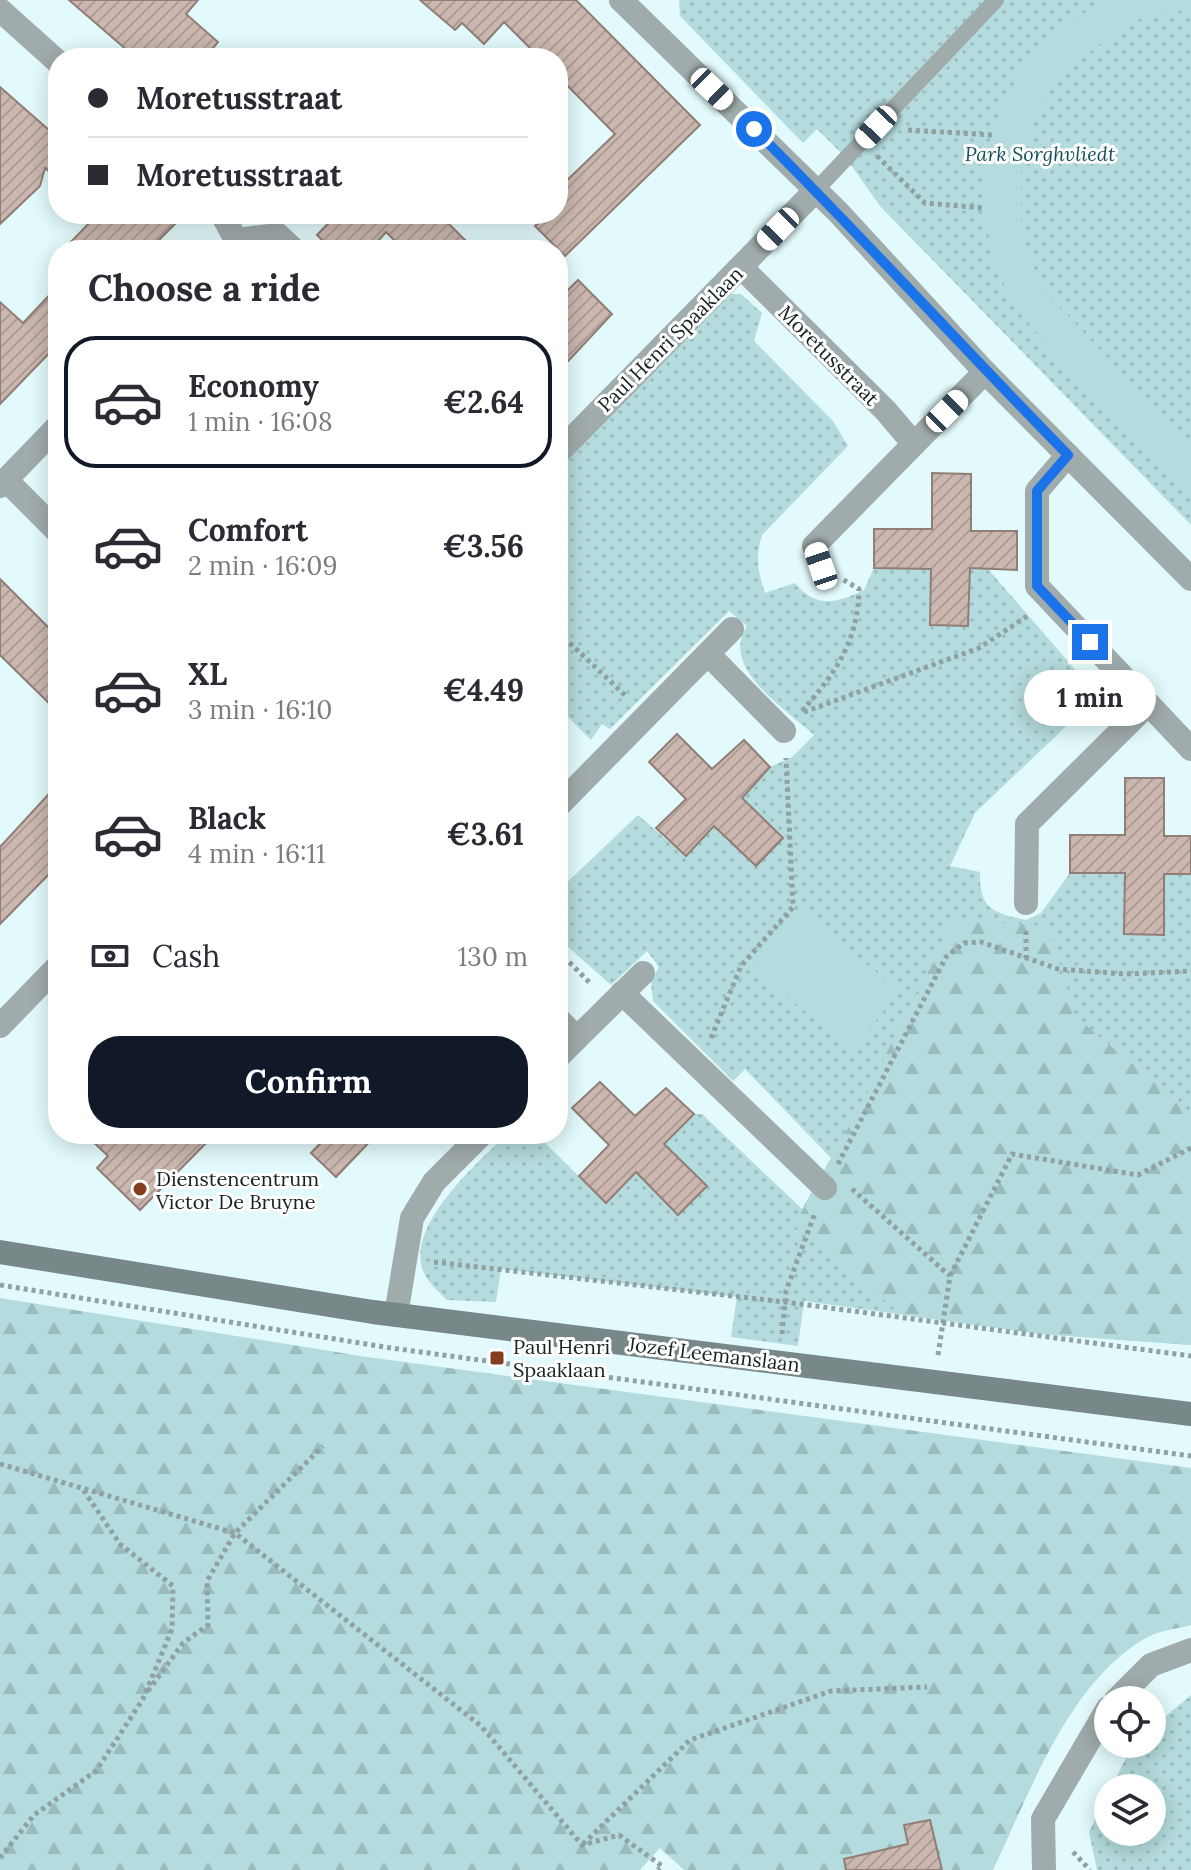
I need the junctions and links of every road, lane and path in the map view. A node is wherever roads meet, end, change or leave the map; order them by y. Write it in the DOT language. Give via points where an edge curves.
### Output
graph roads {
  1 [pos="996,0"];
  2 [pos="629,2"];
  3 [pos="0,10"];
  4 [pos="48,53"];
  5 [pos="876,127"];
  6 [pos="993,135"];
  7 [pos="862,141"];
  8 [pos="816,190"];
  9 [pos="984,208"];
  10 [pos="254,240"];
  11 [pos="283,240"];
  12 [pos="741,267"];
  13 [pos="985,372"];
  14 [pos="48,436"];
  15 [pos="568,443"];
  16 [pos="914,444"];
  17 [pos="1068,455"];
  18 [pos="3,483"];
  19 [pos="48,523"];
  20 [pos="821,566"];
  21 [pos="1191,579"];
  22 [pos="1051,601"];
  23 [pos="732,629"];
  24 [pos="568,641"];
  25 [pos="708,654"];
  26 [pos="1148,704"];
  27 [pos="647,716"];
  28 [pos="784,731"];
  29 [pos="1191,749"];
  30 [pos="568,796"];
  31 [pos="1026,903"];
  32 [pos="568,959"];
  33 [pos="1191,971"];
  34 [pos="643,973"];
  35 [pos="48,976"];
  36 [pos="617,999"];
  37 [pos="0,1026"];
  38 [pos="568,1029"];
  39 [pos="577,1038"];
  40 [pos="568,1047"];
  41 [pos="698,1068"];
  42 [pos="473,1144"];
  43 [pos="1191,1148"];
  44 [pos="825,1188"];
  45 [pos="0,1252"];
  46 [pos="404,1258"];
  47 [pos="950,1276"];
  48 [pos="0,1285"];
  49 [pos="785,1302"];
  50 [pos="396,1315"];
  51 [pos="943,1323"];
  52 [pos="1191,1356"];
  53 [pos="779,1363"];
  54 [pos="934,1382"];
  55 [pos="1191,1414"];
  56 [pos="323,1446"];
  57 [pos="1191,1456"];
  58 [pos="0,1464"];
  59 [pos="81,1487"];
  60 [pos="235,1533"];
  61 [pos="1191,1650"];
  62 [pos="1130,1686"];
  63 [pos="927,1687"];
  64 [pos="143,1699"];
  65 [pos="1094,1732"];
  66 [pos="582,1845"];
  67 [pos="0,1858"];
  68 [pos="662,1869"];
  69 [pos="1044,1870"];
  1 -- 5 [label="lane"];
  2 -- 8 [label="street"];
  3 -- 4 [label="street"];
  5 -- 6 [label="path"];
  5 -- 7 [label="lane"];
  7 -- 8 [label="lane"];
  7 -- 9 [label="path" via="925,203"];
  8 -- 12 [label="street, Paul Henri Spaaklaan"];
  8 -- 13 [label="street"];
  10 -- 11 [label="street" via="278,235"];
  12 -- 15 [label="street, Paul Henri Spaaklaan"];
  12 -- 16 [label="street, Moretusstraat"];
  13 -- 16 [label="street"];
  13 -- 17 [label="street"];
  14 -- 18 [label="street"];
  16 -- 20 [label="street" via="814,546"];
  17 -- 21 [label="street"];
  17 -- 22 [label="street" via="1037,491 1037,586"];
  18 -- 19 [label="street"];
  20 -- 22 [label="path" via="859,589 858,620 833,675 799,714 979,648"];
  22 -- 26 [label="street"];
  23 -- 25 [label="street"];
  24 -- 27 [label="path"];
  25 -- 27 [label="street"];
  25 -- 28 [label="street"];
  26 -- 29 [label="street"];
  26 -- 31 [label="street" via="1027,824"];
  27 -- 30 [label="street"];
  28 -- 41 [label="path" via="793,907 741,966"];
  32 -- 36 [label="path"];
  33 -- 44 [label="path" via="1058,969 981,942 964,943 946,957"];
  34 -- 36 [label="street"];
  35 -- 37 [label="street"];
  36 -- 39 [label="street"];
  36 -- 41 [label="street"];
  38 -- 39 [label="street"];
  39 -- 40 [label="street"];
  41 -- 44 [label="street"];
  42 -- 46 [label="street" via="421,1199"];
  43 -- 47 [label="path" via="1138,1175 1012,1154"];
  44 -- 47 [label="path" via="839,1177"];
  44 -- 49 [label="path"];
  45 -- 50 [label="street, Jozef Leemanslaan"];
  46 -- 49 [label="path"];
  46 -- 50 [label="street"];
  47 -- 51 [label="path"];
  48 -- 57 [label="path" via="391,1348"];
  49 -- 51 [label="path"];
  49 -- 53 [label="path"];
  50 -- 53 [label="street, Jozef Leemanslaan"];
  51 -- 52 [label="path"];
  51 -- 54 [label="path"];
  53 -- 54 [label="street, Jozef Leemanslaan"];
  54 -- 55 [label="street, Jozef Leemanslaan"];
  56 -- 60 [label="path"];
  58 -- 59 [label="path"];
  59 -- 60 [label="path"];
  59 -- 64 [label="path" via="120,1544 173,1586 172,1629"];
  60 -- 64 [label="path" via="207,1581 208,1625 183,1643"];
  60 -- 66 [label="path" via="481,1726"];
  61 -- 62 [label="street" via="1151,1665"];
  63 -- 66 [label="path" via="831,1691 690,1740"];
  64 -- 67 [label="path" via="96,1771 34,1815"];
  65 -- 69 [label="street" via="1043,1819"];
  66 -- 68 [label="path" via="619,1835"];
}
